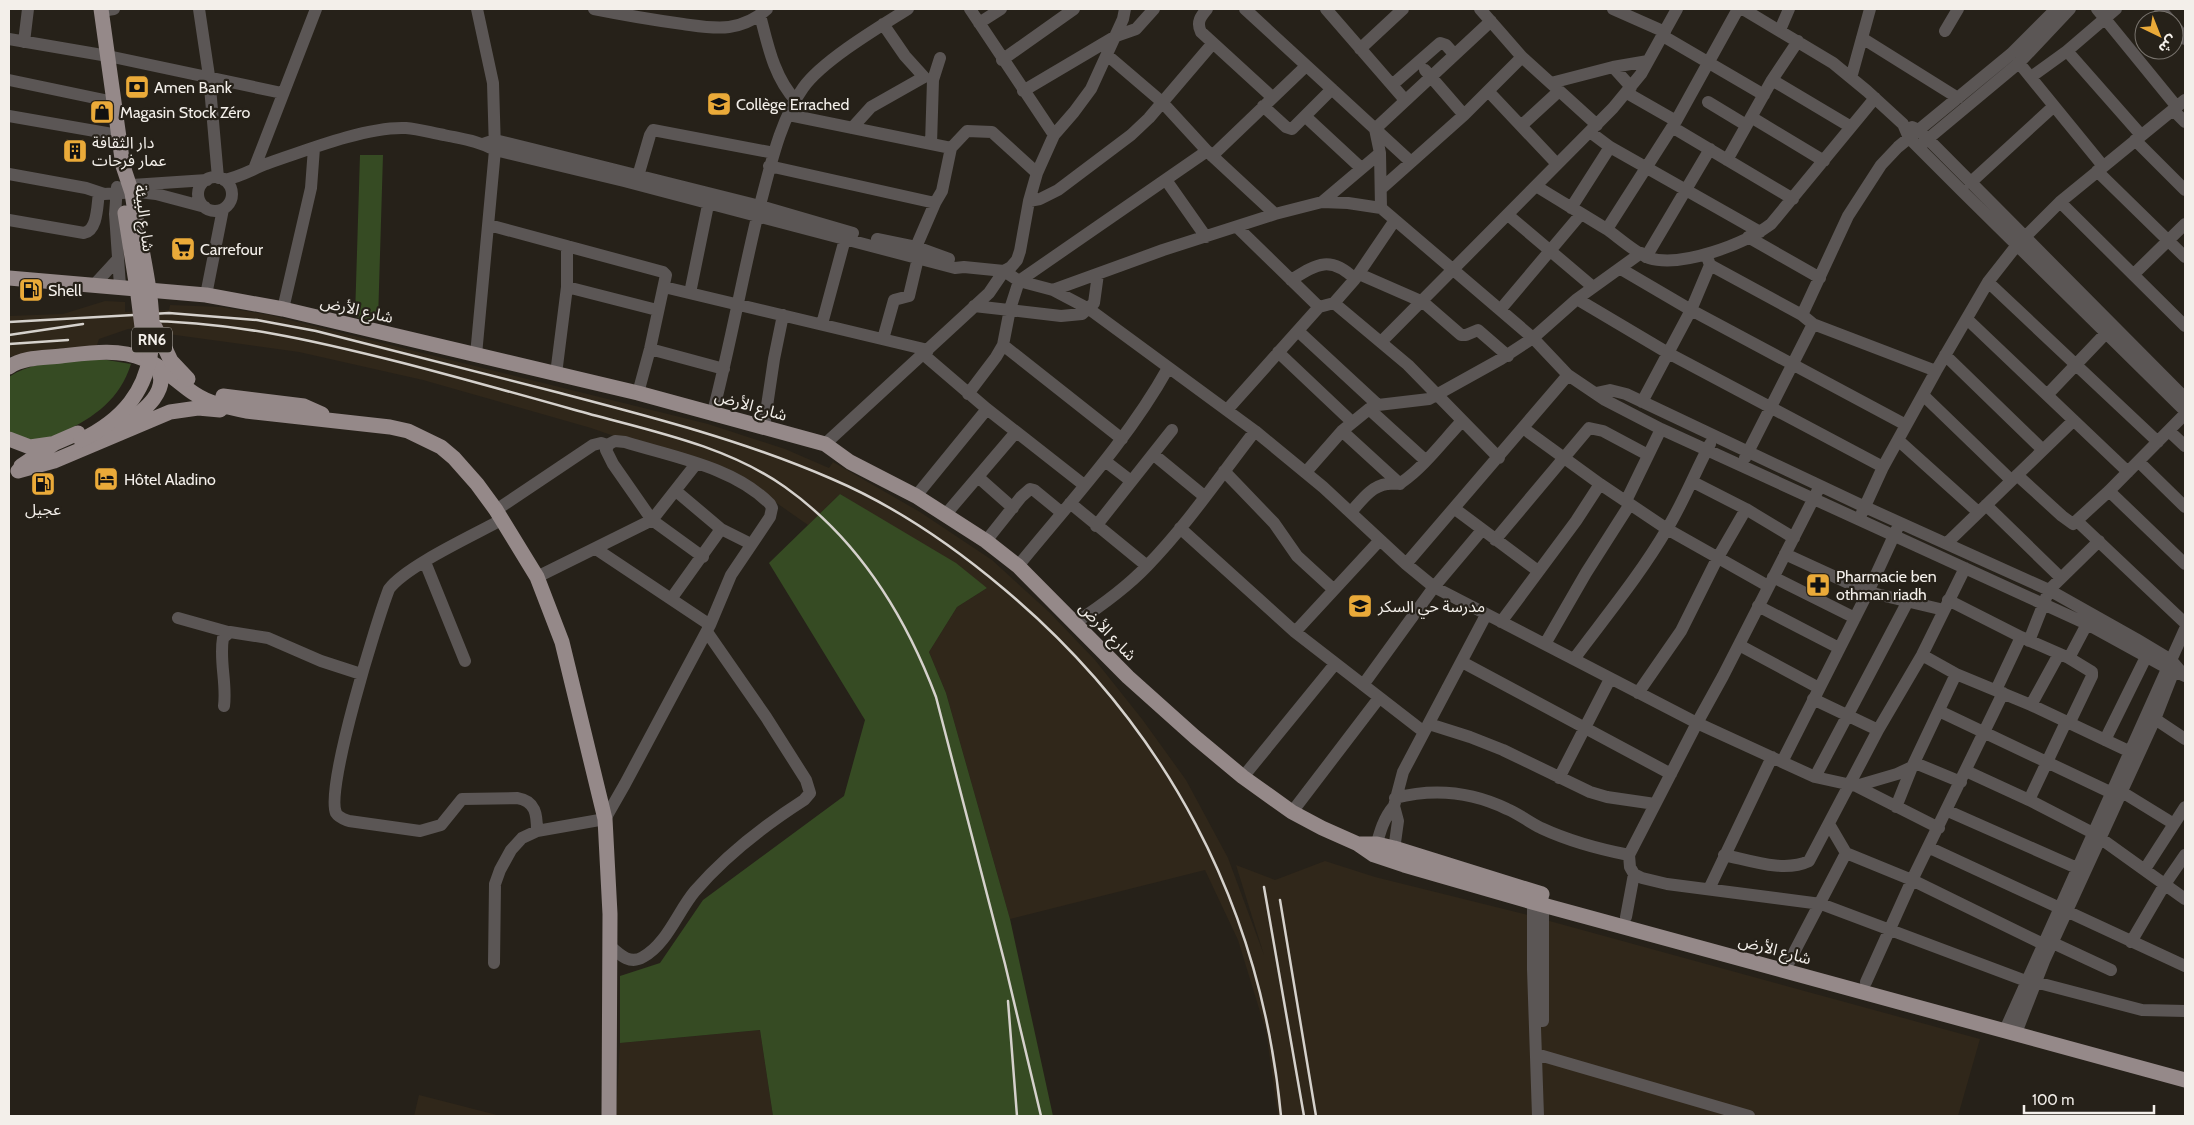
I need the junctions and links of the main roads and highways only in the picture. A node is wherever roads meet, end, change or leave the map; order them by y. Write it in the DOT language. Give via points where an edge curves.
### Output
graph roads {
  1 [pos="105,9"];
  2 [pos="130,212"];
  3 [pos="9,278"];
  4 [pos="152,315"];
  5 [pos="156,365"];
  6 [pos="9,367"];
  7 [pos="246,411"];
  8 [pos="338,421"];
  9 [pos="84,439"];
  10 [pos="9,440"];
  11 [pos="55,443"];
  12 [pos="12,472"];
  13 [pos="1538,898"];
  14 [pos="1893,995"];
  15 [pos="2012,1027"];
  16 [pos="2185,1070"];
  17 [pos="2185,1080"];
  18 [pos="609,1116"];
  1 -- 2 [label="main road, شارع البيئة / RN6" via="123,190"];
  2 -- 4 [label="main road, شارع البيئة / RN6, bridge"];
  2 -- 9 [label="main road, شارع البيئة / RN6, bridge" via="142,321 140,367 120,402"];
  3 -- 13 [label="main road, شارع الأرض" via="206,295 283,309 638,393 825,444 850,462 946,514 1018,566 1136,683 1243,777 1292,812 1358,844"];
  4 -- 8 [label="main road, bridge" via="171,361 200,387 224,396 304,406"];
  4 -- 9 [label="main road, شارع البيئة / RN6, bridge" via="148,370 136,398 106,427"];
  5 -- 6 [label="main road" via="129,355 99,352 26,360"];
  5 -- 7 [label="main road" via="207,401"];
  5 -- 9 [label="main road" via="162,382 156,395 133,418"];
  7 -- 8 [label="main road"];
  7 -- 9 [label="main road" via="183,409"];
  8 -- 18 [label="main road" via="408,431 441,447 454,458 499,515 537,577 562,642 604,819 610,946"];
  9 -- 11 [label="main road, شارع البيئة / RN6"];
  9 -- 12 [label="main road, شارع البيئة / RN6"];
  10 -- 11 [label="main road" via="30,447"];
  11 -- 12 [label="main road, شارع البيئة / RN6"];
  13 -- 14 [label="main road, شارع الأرض"];
  13 -- 14 [label="main road, شارع الأرض" via="1626,917 1866,982"];
  14 -- 15 [label="main road, شارع الأرض"];
  15 -- 16 [label="main road, شارع الأرض"];
  15 -- 17 [label="main road, شارع الأرض"];
}
